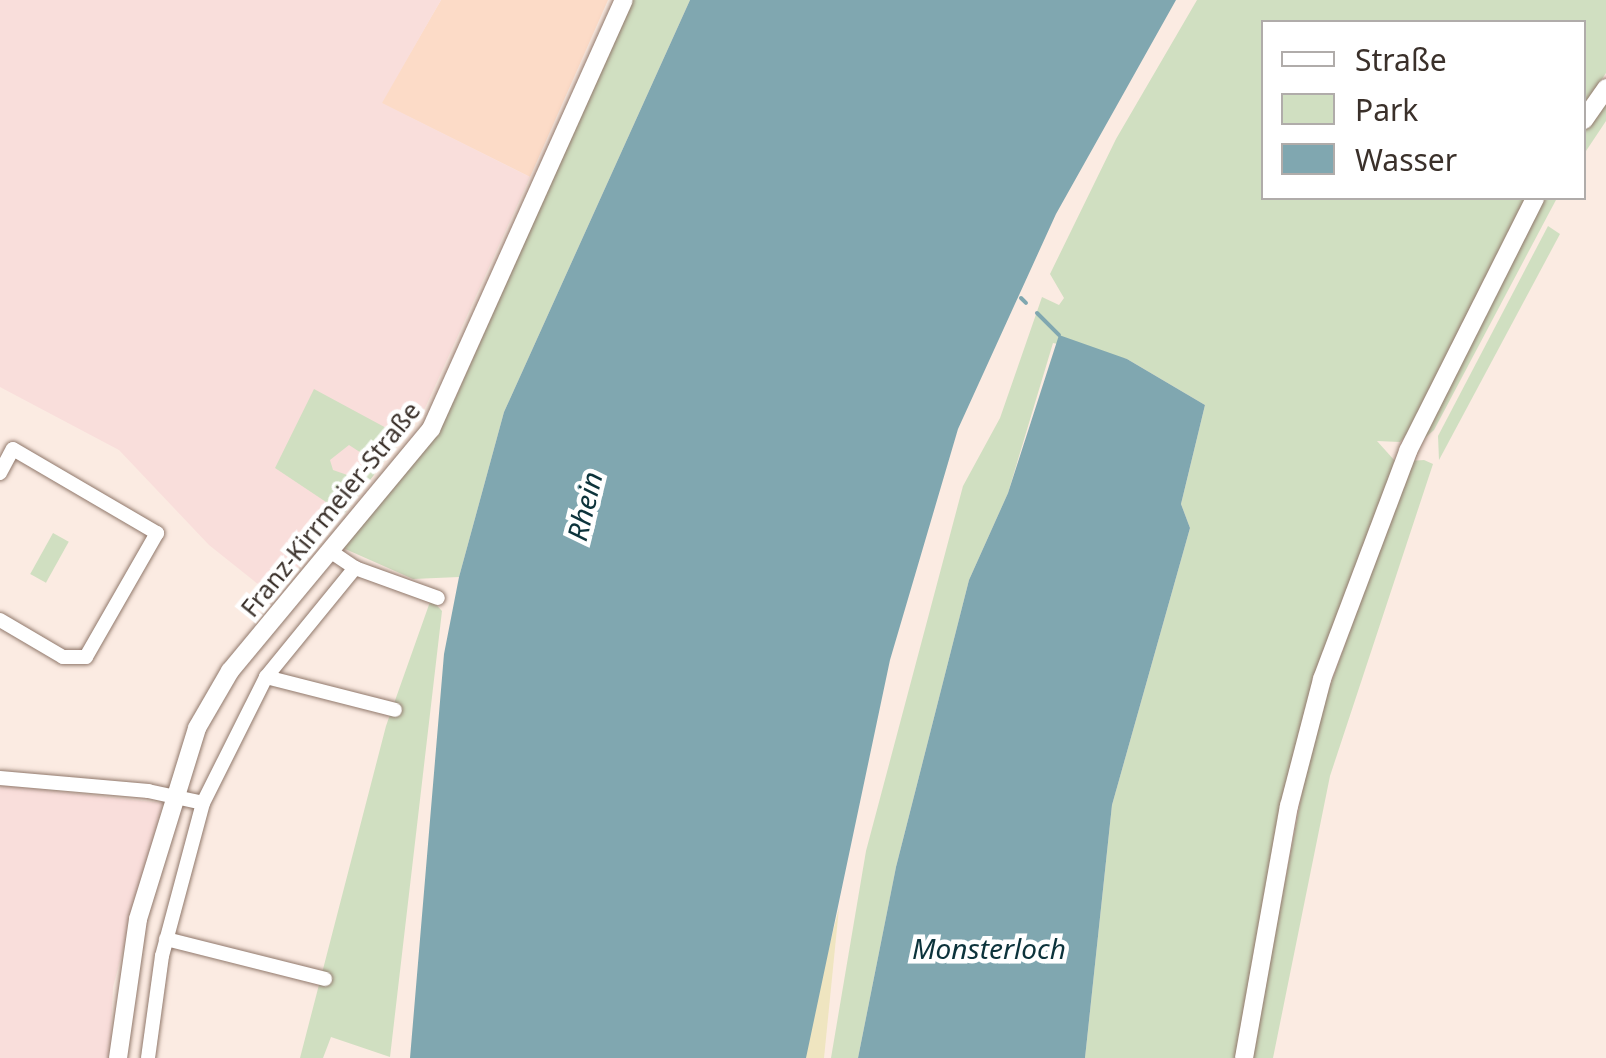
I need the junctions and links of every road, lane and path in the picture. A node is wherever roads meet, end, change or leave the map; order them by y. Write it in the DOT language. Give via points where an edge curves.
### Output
graph roads {
  1 [pos="624,0"];
  2 [pos="1606,88"];
  3 [pos="1586,117"];
  4 [pos="1535,200"];
  5 [pos="1,470"];
  6 [pos="330,551"];
  7 [pos="355,568"];
  8 [pos="438,598"];
  9 [pos="0,620"];
  10 [pos="266,678"];
  11 [pos="395,710"];
  12 [pos="0,778"];
  13 [pos="171,796"];
  14 [pos="203,803"];
  15 [pos="166,939"];
  16 [pos="325,980"];
  17 [pos="118,1058"];
  18 [pos="148,1058"];
  19 [pos="1244,1058"];
  1 -- 6 [label="street, Franz-Kirrmeier-Straße" via="447,399 413,452"];
  2 -- 3 [label="street"];
  4 -- 19 [label="street" via="1431,398 1334,643 1289,806"];
  5 -- 9 [label="street" via="14,448 157,533 86,657 63,656"];
  6 -- 7 [label="street"];
  6 -- 13 [label="street, Franz-Kirrmeier-Straße" via="230,672 197,728"];
  7 -- 8 [label="street"];
  7 -- 10 [label="street"];
  10 -- 11 [label="street"];
  10 -- 14 [label="street"];
  12 -- 13 [label="street"];
  13 -- 14 [label="street"];
  13 -- 17 [label="street, Franz-Kirrmeier-Straße" via="126,974"];
  14 -- 15 [label="street"];
  15 -- 16 [label="street"];
  15 -- 18 [label="street"];
}
